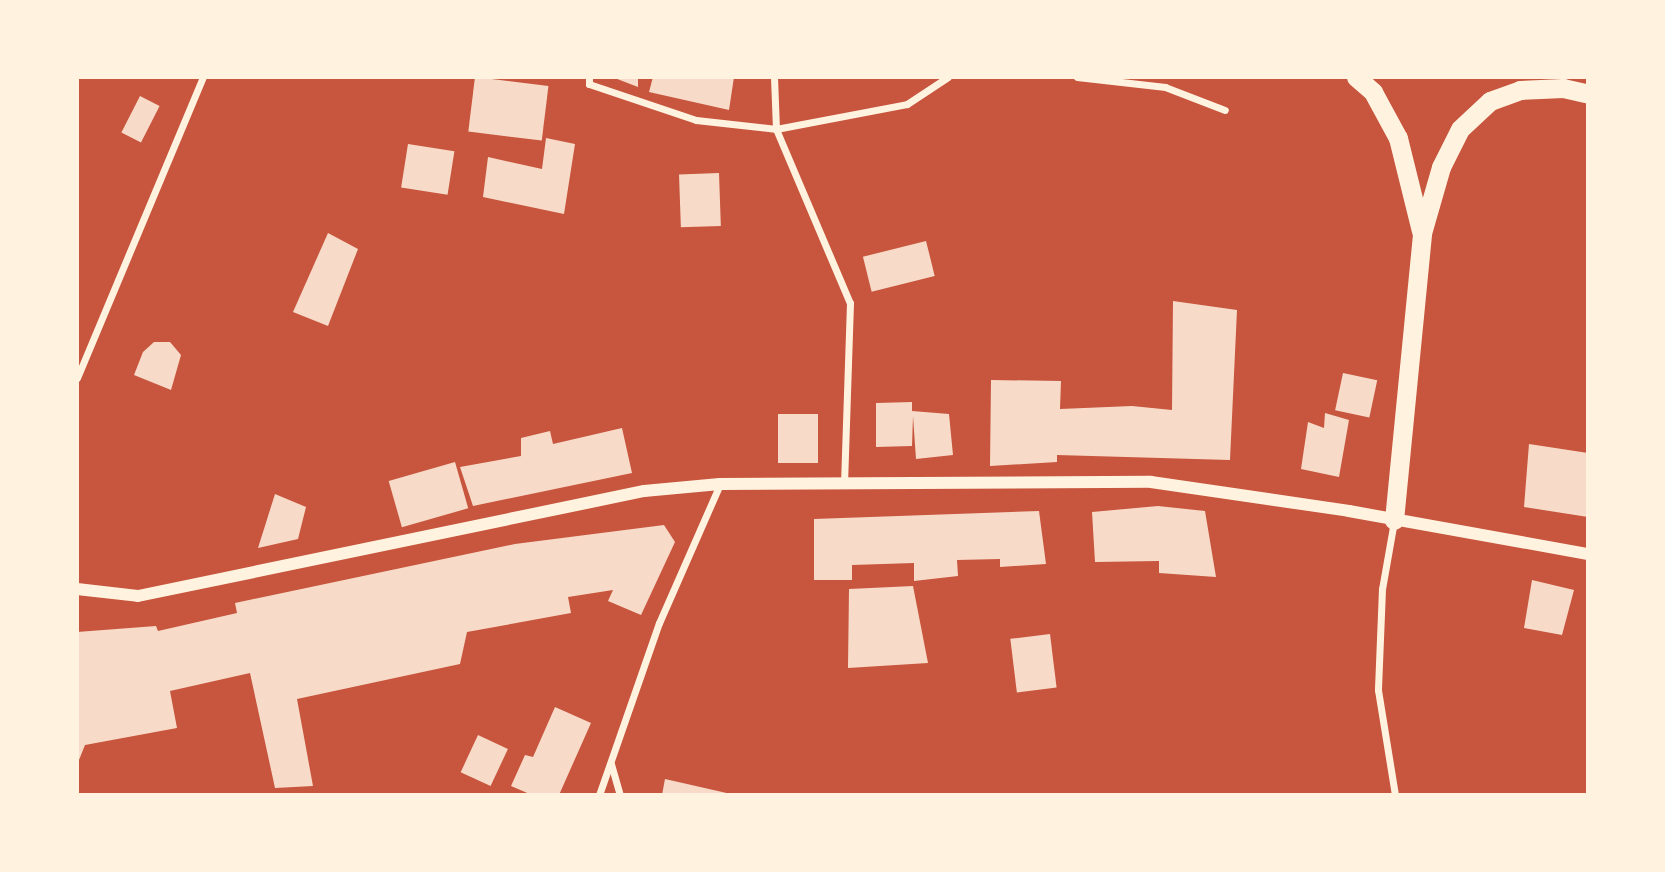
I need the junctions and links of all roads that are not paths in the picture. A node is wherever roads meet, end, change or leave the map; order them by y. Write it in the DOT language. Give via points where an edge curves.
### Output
graph roads {
  1 [pos="202,77"];
  2 [pos="589,77"];
  3 [pos="774,77"];
  4 [pos="948,77"];
  5 [pos="1077,77"];
  6 [pos="1356,77"];
  7 [pos="1588,94"];
  8 [pos="1225,110"];
  9 [pos="776,129"];
  10 [pos="1422,233"];
  11 [pos="77,378"];
  12 [pos="844,483"];
  13 [pos="720,484"];
  14 [pos="1394,520"];
  15 [pos="1588,554"];
  16 [pos="77,589"];
  17 [pos="611,763"];
  18 [pos="599,795"];
  19 [pos="620,795"];
  20 [pos="1395,795"];
  1 -- 11 [label="street"];
  2 -- 9 [label="street" via="589,84 696,120"];
  3 -- 9 [label="street"];
  4 -- 9 [label="street" via="907,104"];
  5 -- 8 [label="street" via="1165,87"];
  6 -- 10 [label="highway" via="1373,92 1398,138"];
  7 -- 10 [label="highway" via="1563,88 1520,90 1490,101 1456,139 1441,167"];
  9 -- 12 [label="street" via="850,303"];
  10 -- 14 [label="highway"];
  12 -- 13 [label="street"];
  12 -- 14 [label="street" via="1151,482"];
  13 -- 16 [label="street" via="644,491 138,596"];
  13 -- 17 [label="street" via="659,623"];
  14 -- 15 [label="street"];
  14 -- 20 [label="street" via="1382,589 1378,691"];
  17 -- 18 [label="street"];
  17 -- 19 [label="street"];
}
